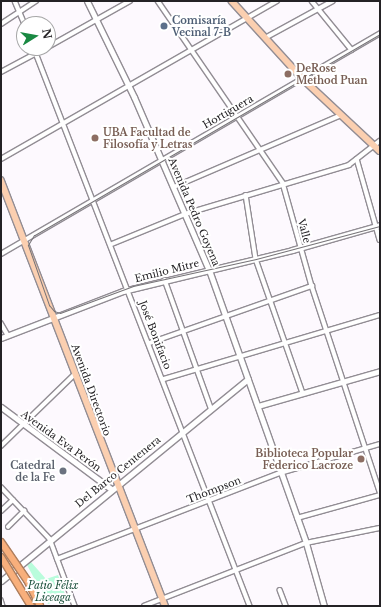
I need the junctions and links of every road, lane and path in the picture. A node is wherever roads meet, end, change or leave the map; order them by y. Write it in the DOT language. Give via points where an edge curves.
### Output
graph roads {
  1 [pos="15,1"];
  2 [pos="36,1"];
  3 [pos="87,1"];
  4 [pos="130,1"];
  5 [pos="158,1"];
  6 [pos="232,1"];
  7 [pos="277,1"];
  8 [pos="312,1"];
  9 [pos="333,1"];
  10 [pos="318,9"];
  11 [pos="20,12"];
  12 [pos="22,16"];
  13 [pos="248,18"];
  14 [pos="96,20"];
  15 [pos="1,24"];
  16 [pos="380,33"];
  17 [pos="265,38"];
  18 [pos="56,43"];
  19 [pos="190,50"];
  20 [pos="352,50"];
  21 [pos="33,56"];
  22 [pos="38,56"];
  23 [pos="1,72"];
  24 [pos="303,79"];
  25 [pos="129,87"];
  26 [pos="341,115"];
  27 [pos="236,117"];
  28 [pos="64,124"];
  29 [pos="380,141"];
  30 [pos="374,145"];
  31 [pos="259,150"];
  32 [pos="380,151"];
  33 [pos="1,159"];
  34 [pos="358,159"];
  35 [pos="162,160"];
  36 [pos="1,180"];
  37 [pos="283,183"];
  38 [pos="174,187"];
  39 [pos="246,195"];
  40 [pos="94,200"];
  41 [pos="186,214"];
  42 [pos="378,226"];
  43 [pos="25,240"];
  44 [pos="380,240"];
  45 [pos="112,244"];
  46 [pos="301,248"];
  47 [pos="1,254"];
  48 [pos="256,259"];
  49 [pos="209,270"];
  50 [pos="165,280"];
  51 [pos="312,286"];
  52 [pos="129,289"];
  53 [pos="271,301"];
  54 [pos="380,315"];
  55 [pos="55,317"];
  56 [pos="226,317"];
  57 [pos="1,323"];
  58 [pos="327,331"];
  59 [pos="184,332"];
  60 [pos="8,335"];
  61 [pos="1,340"];
  62 [pos="285,342"];
  63 [pos="150,343"];
  64 [pos="239,355"];
  65 [pos="195,368"];
  66 [pos="380,371"];
  67 [pos="75,374"];
  68 [pos="164,379"];
  69 [pos="248,379"];
  70 [pos="344,381"];
  71 [pos="303,393"];
  72 [pos="258,406"];
  73 [pos="1,407"];
  74 [pos="211,408"];
  75 [pos="24,426"];
  76 [pos="183,430"];
  77 [pos="380,444"];
  78 [pos="1,446"];
  79 [pos="365,448"];
  80 [pos="280,471"];
  81 [pos="117,484"];
  82 [pos="2,489"];
  83 [pos="111,489"];
  84 [pos="380,494"];
  85 [pos="13,500"];
  86 [pos="210,501"];
  87 [pos="1,511"];
  88 [pos="24,511"];
  89 [pos="297,518"];
  90 [pos="8,527"];
  91 [pos="380,528"];
  92 [pos="135,529"];
  93 [pos="50,539"];
  94 [pos="1,542"];
  95 [pos="306,543"];
  96 [pos="1,557"];
  97 [pos="57,559"];
  98 [pos="236,570"];
  99 [pos="1,581"];
  100 [pos="280,590"];
  101 [pos="162,599"];
  102 [pos="1,600"];
  103 [pos="3,606"];
  104 [pos="31,606"];
  105 [pos="40,606"];
  106 [pos="75,606"];
  107 [pos="144,606"];
  108 [pos="165,606"];
  109 [pos="250,606"];
  110 [pos="286,606"];
  111 [pos="324,606"];
  1 -- 11 [label="street"];
  2 -- 11 [label="street"];
  3 -- 14 [label="street, Avenida Pedro Goyena"];
  4 -- 14 [label="street"];
  5 -- 19 [label="street, Valle"];
  6 -- 13 [label="main road"];
  7 -- 13 [label="street"];
  8 -- 10 [label="street"];
  9 -- 10 [label="street"];
  10 -- 17 [label="street"];
  10 -- 20 [label="street"];
  11 -- 12 [label="street"];
  11 -- 15 [label="street"];
  13 -- 17 [label="main road"];
  13 -- 19 [label="street"];
  14 -- 18 [label="street"];
  14 -- 25 [label="street, Avenida Pedro Goyena"];
  16 -- 20 [label="street, Hortiguera"];
  17 -- 24 [label="main road"];
  19 -- 25 [label="street"];
  19 -- 27 [label="street, Valle"];
  20 -- 24 [label="street, Hortiguera"];
  21 -- 23 [label="street"];
  22 -- 28 [label="street, José Bonifacio"];
  24 -- 26 [label="main road"];
  24 -- 27 [label="street, Hortiguera"];
  25 -- 28 [label="street"];
  25 -- 35 [label="street, Avenida Pedro Goyena"];
  26 -- 30 [label="main road"];
  26 -- 31 [label="street"];
  27 -- 31 [label="street, Valle"];
  27 -- 35 [label="street, Hortiguera"];
  28 -- 33 [label="street"];
  28 -- 40 [label="street, José Bonifacio"];
  29 -- 30 [label="street"];
  30 -- 32 [label="main road"];
  30 -- 34 [label="street"];
  31 -- 37 [label="street, Valle"];
  31 -- 38 [label="street"];
  34 -- 37 [label="street" via="349,165"];
  34 -- 42 [label="street"];
  35 -- 38 [label="street, Avenida Pedro Goyena"];
  35 -- 40 [label="street, Hortiguera"];
  36 -- 43 [label="main road, Avenida Directorio"];
  37 -- 39 [label="street"];
  37 -- 46 [label="street, Valle"];
  38 -- 41 [label="street, Avenida Pedro Goyena"];
  39 -- 41 [label="street"];
  39 -- 48 [label="street"];
  40 -- 43 [label="street, Hortiguera"];
  40 -- 45 [label="street, José Bonifacio"];
  41 -- 45 [label="street"];
  41 -- 49 [label="street, Avenida Pedro Goyena"];
  42 -- 44 [label="street"];
  42 -- 46 [label="street, Emilio Mitre"];
  43 -- 47 [label="street, Hortiguera"];
  43 -- 55 [label="main road, Avenida Directorio"];
  45 -- 52 [label="street, José Bonifacio"];
  46 -- 48 [label="street, Emilio Mitre"];
  46 -- 51 [label="street, Valle"];
  48 -- 49 [label="street, Emilio Mitre"];
  48 -- 53 [label="street"];
  49 -- 50 [label="street, Emilio Mitre"];
  49 -- 56 [label="street, Avenida Pedro Goyena"];
  50 -- 52 [label="street, Emilio Mitre"];
  50 -- 59 [label="street"];
  51 -- 53 [label="street"];
  51 -- 58 [label="street, Valle"];
  52 -- 55 [label="street, Emilio Mitre"];
  52 -- 63 [label="street, José Bonifacio"];
  53 -- 56 [label="street"];
  53 -- 62 [label="street"];
  54 -- 58 [label="street"];
  55 -- 60 [label="street, Emilio Mitre"];
  55 -- 67 [label="main road, Avenida Directorio"];
  56 -- 59 [label="street"];
  56 -- 64 [label="street, Avenida Pedro Goyena"];
  57 -- 60 [label="street"];
  58 -- 62 [label="street"];
  58 -- 70 [label="street, Valle"];
  59 -- 63 [label="street"];
  59 -- 65 [label="street"];
  60 -- 61 [label="street, Emilio Mitre"];
  62 -- 64 [label="street"];
  62 -- 71 [label="street"];
  63 -- 68 [label="street, José Bonifacio"];
  64 -- 65 [label="street"];
  64 -- 69 [label="street, Avenida Pedro Goyena"];
  65 -- 68 [label="street"];
  65 -- 74 [label="street"];
  66 -- 70 [label="street"];
  67 -- 75 [label="street"];
  67 -- 81 [label="main road, Avenida Directorio"];
  68 -- 76 [label="street, José Bonifacio"];
  69 -- 72 [label="street, Avenida Pedro Goyena"];
  69 -- 74 [label="street, Del Barco Centenera"];
  70 -- 71 [label="street"];
  70 -- 79 [label="street, Valle"];
  71 -- 72 [label="street"];
  72 -- 80 [label="street, Avenida Pedro Goyena"];
  73 -- 75 [label="street, Avenida Eva Perón"];
  74 -- 76 [label="street, Del Barco Centenera"];
  75 -- 78 [label="street"];
  75 -- 83 [label="street, Avenida Eva Perón"];
  76 -- 81 [label="street, Del Barco Centenera"];
  76 -- 86 [label="street, José Bonifacio"];
  77 -- 79 [label="street, Thompson"];
  79 -- 80 [label="street, Thompson"];
  79 -- 84 [label="street, Valle"];
  80 -- 86 [label="street, Thompson"];
  80 -- 89 [label="street, Avenida Pedro Goyena"];
  81 -- 83 [label="street, Del Barco Centenera"];
  81 -- 92 [label="main road, Avenida Directorio"];
  82 -- 85 [label="street"];
  83 -- 93 [label="street, Del Barco Centenera"];
  84 -- 89 [label="street"];
  85 -- 87 [label="street"];
  85 -- 88 [label="street"];
  86 -- 92 [label="street, Thompson"];
  86 -- 98 [label="street, José Bonifacio"];
  88 -- 90 [label="street"];
  88 -- 93 [label="street"];
  89 -- 95 [label="street, Avenida Pedro Goyena"];
  91 -- 95 [label="street"];
  92 -- 97 [label="street, Thompson"];
  92 -- 101 [label="main road, Avenida Directorio"];
  93 -- 97 [label="street"];
  93 -- 99 [label="street, Del Barco Centenera"];
  94 -- 105 [label="highway, bridge" via="27,580"];
  95 -- 98 [label="street"];
  95 -- 111 [label="street, Avenida Pedro Goyena"];
  96 -- 104 [label="highway, bridge"];
  97 -- 106 [label="street"];
  98 -- 101 [label="street"];
  98 -- 109 [label="street, José Bonifacio"];
  100 -- 110 [label="street"];
  101 -- 107 [label="street"];
  101 -- 108 [label="main road, Avenida Directorio"];
  102 -- 103 [label="street"];
}
